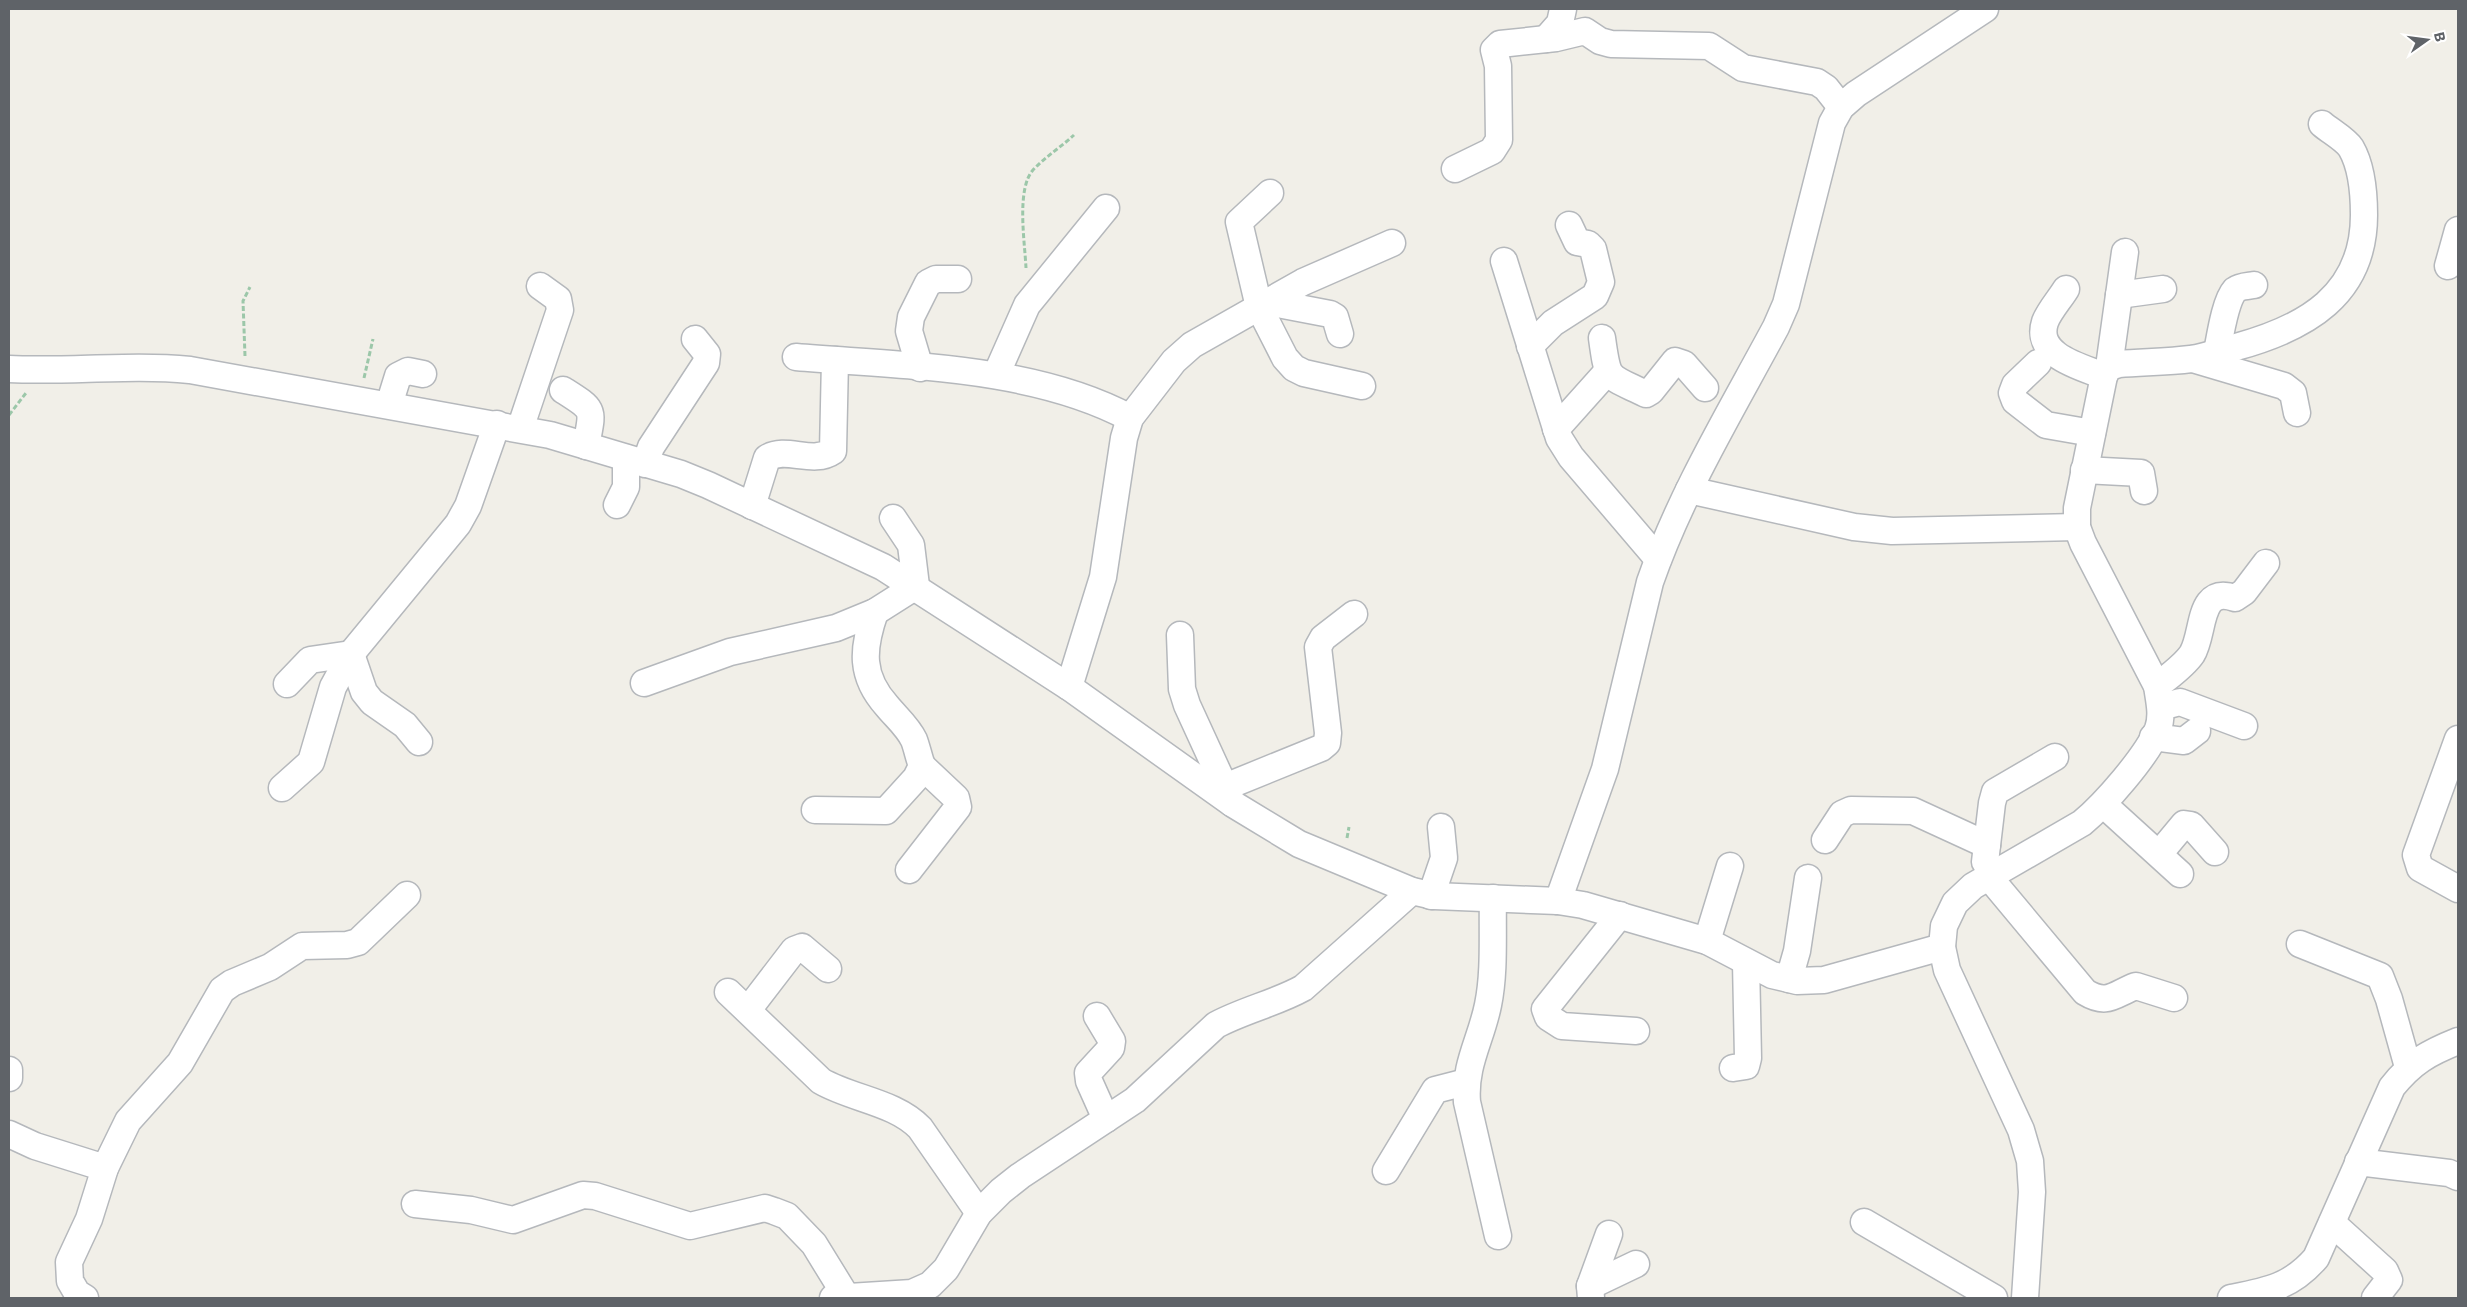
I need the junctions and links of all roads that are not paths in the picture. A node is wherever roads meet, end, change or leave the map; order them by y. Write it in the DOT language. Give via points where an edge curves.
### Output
graph roads {
  1 [pos="1563,9"];
  2 [pos="1985,9"];
  3 [pos="1546,39"];
  4 [pos="1841,107"];
  5 [pos="2322,124"];
  6 [pos="1455,169"];
  7 [pos="1270,193"];
  8 [pos="1106,208"];
  9 [pos="1569,225"];
  10 [pos="2458,230"];
  11 [pos="1392,243"];
  12 [pos="2125,252"];
  13 [pos="1504,261"];
  14 [pos="2448,266"];
  15 [pos="958,279"];
  16 [pos="2254,285"];
  17 [pos="540,286"];
  18 [pos="2066,289"];
  19 [pos="2162,289"];
  20 [pos="2119,296"];
  21 [pos="1263,305"];
  22 [pos="1340,334"];
  23 [pos="1602,338"];
  24 [pos="695,339"];
  25 [pos="1530,346"];
  26 [pos="2205,355"];
  27 [pos="796,357"];
  28 [pos="835,360"];
  29 [pos="2038,362"];
  30 [pos="920,368"];
  31 [pos="9,369"];
  32 [pos="1607,372"];
  33 [pos="2106,372"];
  34 [pos="423,374"];
  35 [pos="996,375"];
  36 [pos="1362,386"];
  37 [pos="1705,388"];
  38 [pos="563,390"];
  39 [pos="389,405"];
  40 [pos="2297,413"];
  41 [pos="1130,418"];
  42 [pos="509,426"];
  43 [pos="1556,429"];
  44 [pos="2092,433"];
  45 [pos="586,446"];
  46 [pos="636,461"];
  47 [pos="2084,470"];
  48 [pos="1689,490"];
  49 [pos="2144,491"];
  50 [pos="617,505"];
  51 [pos="752,506"];
  52 [pos="893,518"];
  53 [pos="2077,526"];
  54 [pos="1658,559"];
  55 [pos="2266,563"];
  56 [pos="916,586"];
  57 [pos="875,612"];
  58 [pos="1354,614"];
  59 [pos="1180,635"];
  60 [pos="351,654"];
  61 [pos="644,683"];
  62 [pos="287,684"];
  63 [pos="1069,687"];
  64 [pos="2159,697"];
  65 [pos="2244,726"];
  66 [pos="2198,731"];
  67 [pos="2153,737"];
  68 [pos="2458,739"];
  69 [pos="420,742"];
  70 [pos="2055,757"];
  71 [pos="922,766"];
  72 [pos="282,788"];
  73 [pos="1229,795"];
  74 [pos="2103,804"];
  75 [pos="815,810"];
  76 [pos="1441,827"];
  77 [pos="1825,840"];
  78 [pos="1987,845"];
  79 [pos="2214,852"];
  80 [pos="2159,854"];
  81 [pos="1730,866"];
  82 [pos="909,870"];
  83 [pos="2180,874"];
  84 [pos="1808,878"];
  85 [pos="1986,879"];
  86 [pos="2458,889"];
  87 [pos="1421,894"];
  88 [pos="407,895"];
  89 [pos="1493,898"];
  90 [pos="1558,901"];
  91 [pos="1620,915"];
  92 [pos="1707,941"];
  93 [pos="2300,944"];
  94 [pos="1942,947"];
  95 [pos="1746,962"];
  96 [pos="828,969"];
  97 [pos="1789,979"];
  98 [pos="728,992"];
  99 [pos="2174,998"];
  100 [pos="748,1010"];
  101 [pos="1097,1016"];
  102 [pos="1636,1032"];
  103 [pos="2458,1041"];
  104 [pos="2408,1067"];
  105 [pos="1733,1068"];
  106 [pos="9,1070"];
  107 [pos="9,1078"];
  108 [pos="1466,1082"];
  109 [pos="1106,1119"];
  110 [pos="9,1134"];
  111 [pos="2358,1162"];
  112 [pos="105,1168"];
  113 [pos="1386,1171"];
  114 [pos="2458,1177"];
  115 [pos="415,1204"];
  116 [pos="979,1213"];
  117 [pos="1864,1222"];
  118 [pos="2332,1223"];
  119 [pos="1609,1234"];
  120 [pos="1498,1236"];
  121 [pos="1636,1264"];
  122 [pos="1591,1292"];
  123 [pos="839,1297"];
  124 [pos="2244,1297"];
  125 [pos="85,1298"];
  126 [pos="1994,1298"];
  127 [pos="2025,1298"];
  128 [pos="2375,1298"];
  1 -- 3 [label="street" via="1560,24"];
  2 -- 4 [label="street"];
  3 -- 4 [label="street" via="1585,31 1611,44 1708,46 1743,68 1817,82"];
  3 -- 6 [label="street" via="1500,44 1494,50 1498,66 1499,140 1492,151"];
  4 -- 48 [label="street" via="1832,123 1786,304"];
  5 -- 26 [label="street" via="2350,147 2360,175 2364,232 2357,263 2342,289 2320,310 2297,324 2251,343"];
  7 -- 21 [label="street" via="1239,222"];
  8 -- 35 [label="street" via="1027,305"];
  9 -- 25 [label="street" via="1577,242 1588,244 1593,250 1601,282 1595,296 1553,323"];
  10 -- 14 [label="street"];
  11 -- 21 [label="street" via="1304,282"];
  12 -- 20 [label="street"];
  13 -- 25 [label="street"];
  15 -- 30 [label="street" via="936,279 928,283 911,317 909,330"];
  16 -- 26 [label="street" via="2234,291"];
  17 -- 42 [label="street" via="558,299 560,310"];
  18 -- 33 [label="street" via="2045,321 2047,344 2056,356"];
  19 -- 20 [label="street"];
  20 -- 33 [label="street"];
  21 -- 22 [label="street" via="1330,314 1335,317"];
  21 -- 36 [label="street" via="1286,358 1294,368"];
  21 -- 41 [label="street" via="1192,345 1174,361"];
  23 -- 32 [label="street"];
  24 -- 46 [label="street" via="707,354 706,362 651,447"];
  25 -- 43 [label="street"];
  26 -- 33 [label="street" via="2119,364"];
  26 -- 40 [label="street" via="2284,386 2292,394"];
  27 -- 28 [label="street"];
  28 -- 30 [label="street"];
  28 -- 51 [label="street" via="832,451 825,456 782,454 767,458"];
  29 -- 44 [label="street" via="2015,386 2012,393 2015,401 2046,425"];
  30 -- 35 [label="street"];
  31 -- 39 [label="street" via="164,367"];
  32 -- 37 [label="street" via="1646,394 1675,361 1684,364"];
  32 -- 43 [label="street"];
  33 -- 44 [label="street"];
  34 -- 39 [label="street" via="408,372 398,376"];
  35 -- 41 [label="street" via="1094,401"];
  38 -- 45 [label="street" via="589,406"];
  39 -- 42 [label="street"];
  41 -- 63 [label="street" via="1124,438 1103,576"];
  42 -- 45 [label="street"];
  42 -- 60 [label="street" via="458,524"];
  43 -- 54 [label="street" via="1571,457"];
  44 -- 47 [label="street"];
  45 -- 46 [label="street"];
  46 -- 50 [label="street"];
  46 -- 51 [label="street" via="690,478"];
  47 -- 49 [label="street" via="2142,473"];
  47 -- 53 [label="street"];
  48 -- 53 [label="street" via="1854,528 1892,531"];
  48 -- 54 [label="street"];
  51 -- 56 [label="street" via="883,567"];
  52 -- 56 [label="street" via="911,545"];
  53 -- 64 [label="street" via="2082,543"];
  54 -- 90 [label="street" via="1605,768"];
  55 -- 64 [label="street" via="2236,598 2216,597 2208,603 2193,653"];
  56 -- 57 [label="street"];
  56 -- 63 [label="street"];
  57 -- 61 [label="street" via="836,628 730,652"];
  57 -- 71 [label="street" via="866,638 865,659 870,679 879,697 914,740"];
  58 -- 73 [label="street" via="1323,638 1318,647 1327,743"];
  59 -- 73 [label="street" via="1182,689 1186,705"];
  60 -- 62 [label="street" via="310,660"];
  60 -- 69 [label="street" via="364,692 372,702 405,724"];
  60 -- 72 [label="street" via="333,687 311,762"];
  63 -- 73 [label="street"];
  64 -- 65 [label="street"];
  64 -- 67 [label="street" via="2158,728"];
  66 -- 67 [label="street" via="2184,741"];
  67 -- 74 [label="street"];
  68 -- 86 [label="street" via="2416,855 2420,868"];
  70 -- 78 [label="street" via="1995,792"];
  71 -- 75 [label="street" via="916,778 886,811"];
  71 -- 82 [label="street" via="956,798 958,807"];
  73 -- 87 [label="street" via="1299,844"];
  74 -- 80 [label="street"];
  74 -- 85 [label="street" via="2082,823"];
  76 -- 87 [label="street" via="1444,858"];
  77 -- 78 [label="street" via="1842,814 1851,810 1913,812"];
  78 -- 85 [label="street"];
  79 -- 80 [label="street" via="2191,826 2184,824"];
  80 -- 83 [label="street"];
  81 -- 92 [label="street"];
  84 -- 97 [label="street" via="1797,951"];
  85 -- 94 [label="street" via="1955,903 1944,926"];
  85 -- 99 [label="street" via="2085,992 2106,1000 2136,986"];
  87 -- 89 [label="street"];
  87 -- 109 [label="street" via="1303,988 1216,1025 1150,1088"];
  88 -- 112 [label="street" via="358,942 302,946 270,967 222,990 180,1063 128,1121"];
  89 -- 90 [label="street"];
  89 -- 108 [label="street" via="1488,1007"];
  90 -- 91 [label="street"];
  91 -- 92 [label="street"];
  91 -- 102 [label="street" via="1545,1009 1548,1017 1562,1026"];
  92 -- 95 [label="street"];
  93 -- 104 [label="street" via="2380,976"];
  94 -- 97 [label="street" via="1824,980"];
  94 -- 127 [label="street" via="1947,970 2022,1130 2030,1161 2032,1192"];
  95 -- 97 [label="street" via="1772,975"];
  95 -- 105 [label="street" via="1748,1058 1746,1066"];
  96 -- 100 [label="street" via="802,947 794,950"];
  98 -- 100 [label="street"];
  100 -- 116 [label="street" via="821,1081 836,1090 912,1119"];
  101 -- 109 [label="street" via="1112,1041 1111,1048 1088,1073"];
  103 -- 104 [label="street" via="2430,1052"];
  104 -- 111 [label="street" via="2392,1087"];
  106 -- 107 [label="street"];
  108 -- 113 [label="street" via="1435,1090"];
  108 -- 120 [label="street" via="1467,1102"];
  109 -- 116 [label="street" via="1020,1176"];
  110 -- 112 [label="street" via="35,1146"];
  111 -- 114 [label="street" via="2449,1173"];
  111 -- 118 [label="street"];
  112 -- 125 [label="street" via="89,1219 69,1262 70,1282"];
  115 -- 123 [label="street" via="471,1210 514,1220 583,1195 690,1226 765,1208 787,1216 814,1244"];
  116 -- 123 [label="street" via="946,1269 930,1285 904,1294"];
  117 -- 126 [label="street"];
  118 -- 124 [label="street" via="2316,1258 2302,1274 2284,1285"];
  118 -- 128 [label="street" via="2385,1271 2388,1280"];
  119 -- 122 [label="street"];
  121 -- 122 [label="street"];
}
